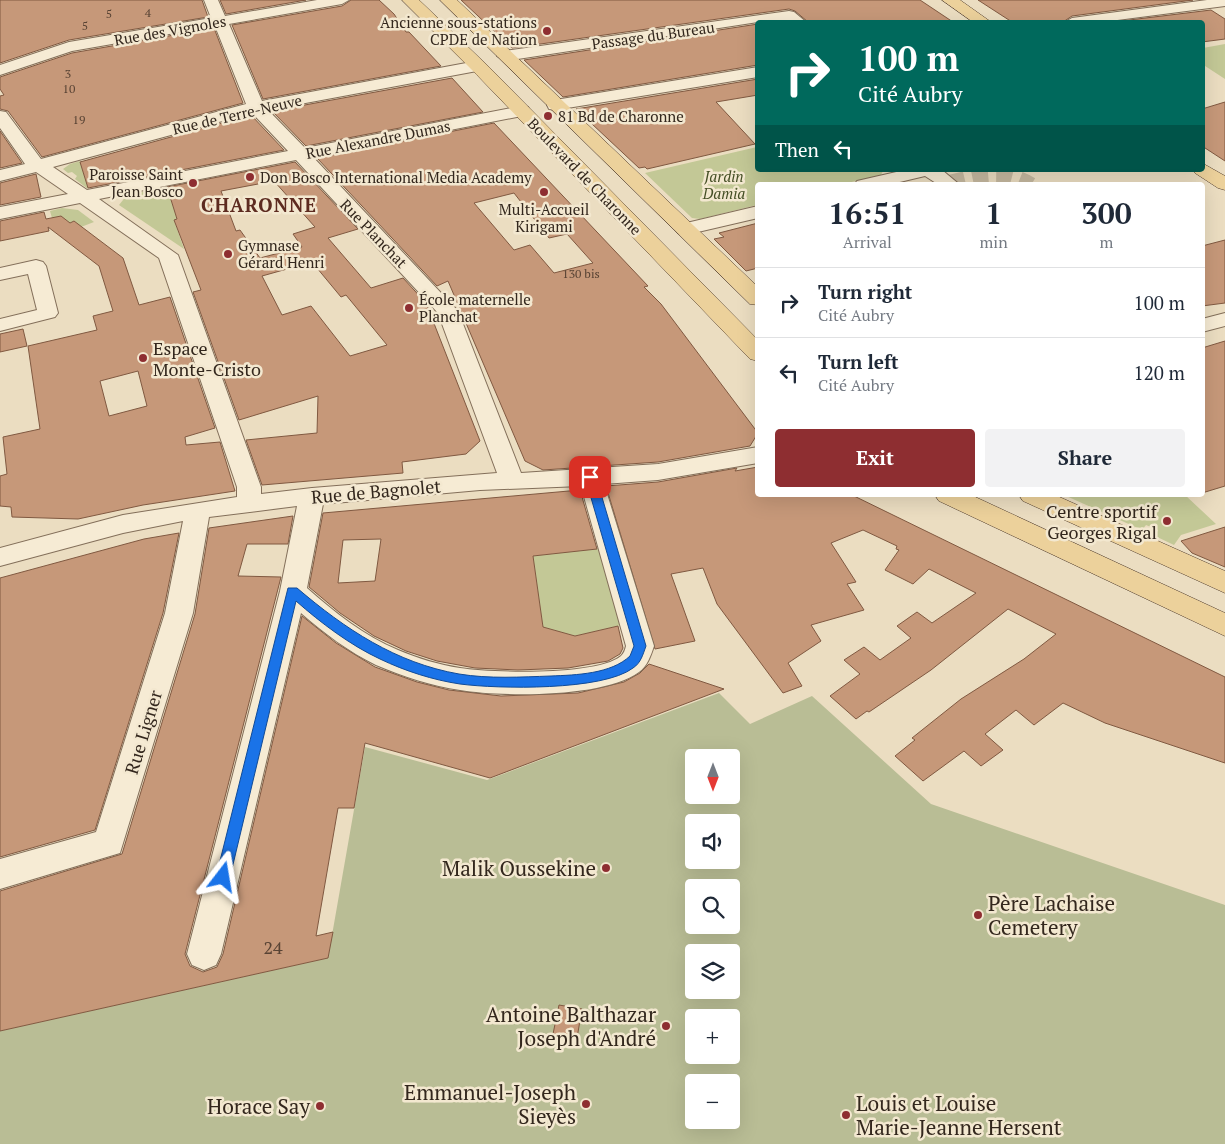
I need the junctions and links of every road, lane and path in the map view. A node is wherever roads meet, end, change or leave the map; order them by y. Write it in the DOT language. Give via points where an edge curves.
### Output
graph roads {
  1 [pos="211,0"];
  2 [pos="342,0"];
  3 [pos="410,0"];
  4 [pos="448,0"];
  5 [pos="771,0"];
  6 [pos="950,0"];
  7 [pos="1225,2"];
  8 [pos="794,19"];
  9 [pos="980,20"];
  10 [pos="1087,20"];
  11 [pos="220,21"];
  12 [pos="755,24"];
  13 [pos="505,56"];
  14 [pos="477,66"];
  15 [pos="0,70"];
  16 [pos="755,72"];
  17 [pos="555,105"];
  18 [pos="256,107"];
  19 [pos="522,111"];
  20 [pos="0,116"];
  21 [pos="299,155"];
  22 [pos="39,164"];
  23 [pos="1205,171"];
  24 [pos="921,172"];
  25 [pos="930,172"];
  26 [pos="0,176"];
  27 [pos="876,182"];
  28 [pos="947,182"];
  29 [pos="1225,184"];
  30 [pos="83,198"];
  31 [pos="755,213"];
  32 [pos="0,214"];
  33 [pos="685,229"];
  34 [pos="0,274"];
  35 [pos="755,296"];
  36 [pos="0,325"];
  37 [pos="755,351"];
  38 [pos="755,456"];
  39 [pos="590,477"];
  40 [pos="511,481"];
  41 [pos="312,496"];
  42 [pos="952,497"];
  43 [pos="1036,497"];
  44 [pos="249,503"];
  45 [pos="198,510"];
  46 [pos="1,552"];
  47 [pos="1225,583"];
  48 [pos="292,591"];
  49 [pos="1225,625"];
  50 [pos="0,874"];
  51 [pos="204,954"];
  1 -- 11 [label="street, Rue Planchat"];
  2 -- 11 [label="street, Rue des Vignoles"];
  3 -- 14 [label="main road, Boulevard de Charonne"];
  4 -- 13 [label="main road, Boulevard de Charonne"];
  5 -- 8 [label="street"];
  6 -- 9 [label="main road"];
  7 -- 10 [label="street"];
  11 -- 15 [label="street, Rue des Vignoles" via="69,47"];
  11 -- 18 [label="street, Rue Planchat"];
  12 -- 13 [label="street, Passage du Bureau"];
  13 -- 17 [label="main road, Boulevard de Charonne"];
  14 -- 18 [label="street, Rue de Terre-Neuve"];
  14 -- 19 [label="main road, Boulevard de Charonne"];
  16 -- 17 [label="street, Rue Alexandre Dumas"];
  17 -- 19 [label="main road, Rue Alexandre Dumas"];
  17 -- 33 [label="main road, Boulevard de Charonne"];
  18 -- 21 [label="street, Rue Planchat"];
  18 -- 22 [label="street, Rue de Terre-Neuve"];
  19 -- 21 [label="street, Rue Alexandre Dumas"];
  19 -- 37 [label="main road, Boulevard de Charonne"];
  20 -- 22 [label="street" via="32,161"];
  21 -- 30 [label="street, Rue Alexandre Dumas"];
  21 -- 40 [label="street, Rue Planchat" via="448,311"];
  22 -- 26 [label="street, Rue de Terre-Neuve"];
  22 -- 30 [label="street"];
  23 -- 29 [label="main road"];
  24 -- 27 [label="street"];
  25 -- 28 [label="street"];
  30 -- 32 [label="street, Rue Alexandre Dumas"];
  30 -- 44 [label="street" via="97,204 168,255 248,487"];
  31 -- 33 [label="street"];
  33 -- 35 [label="main road, Boulevard de Charonne"];
  34 -- 36 [label="street" via="36,266 48,314"];
  38 -- 39 [label="street, Rue de Bagnolet" via="658,472"];
  39 -- 40 [label="street, Rue de Bagnolet"];
  39 -- 48 [label="street" via="640,646 636,658 614,672 569,680 507,682 460,679 418,669 384,656 334,625"];
  40 -- 41 [label="street, Rue de Bagnolet"];
  41 -- 44 [label="street, Rue de Bagnolet"];
  41 -- 48 [label="street"];
  42 -- 49 [label="main road"];
  43 -- 47 [label="main road"];
  44 -- 45 [label="street, Rue de Bagnolet"];
  45 -- 46 [label="street, Rue de Bagnolet"];
  45 -- 50 [label="street, Rue Ligner" via="180,612 109,843"];
  48 -- 51 [label="street"];
}
